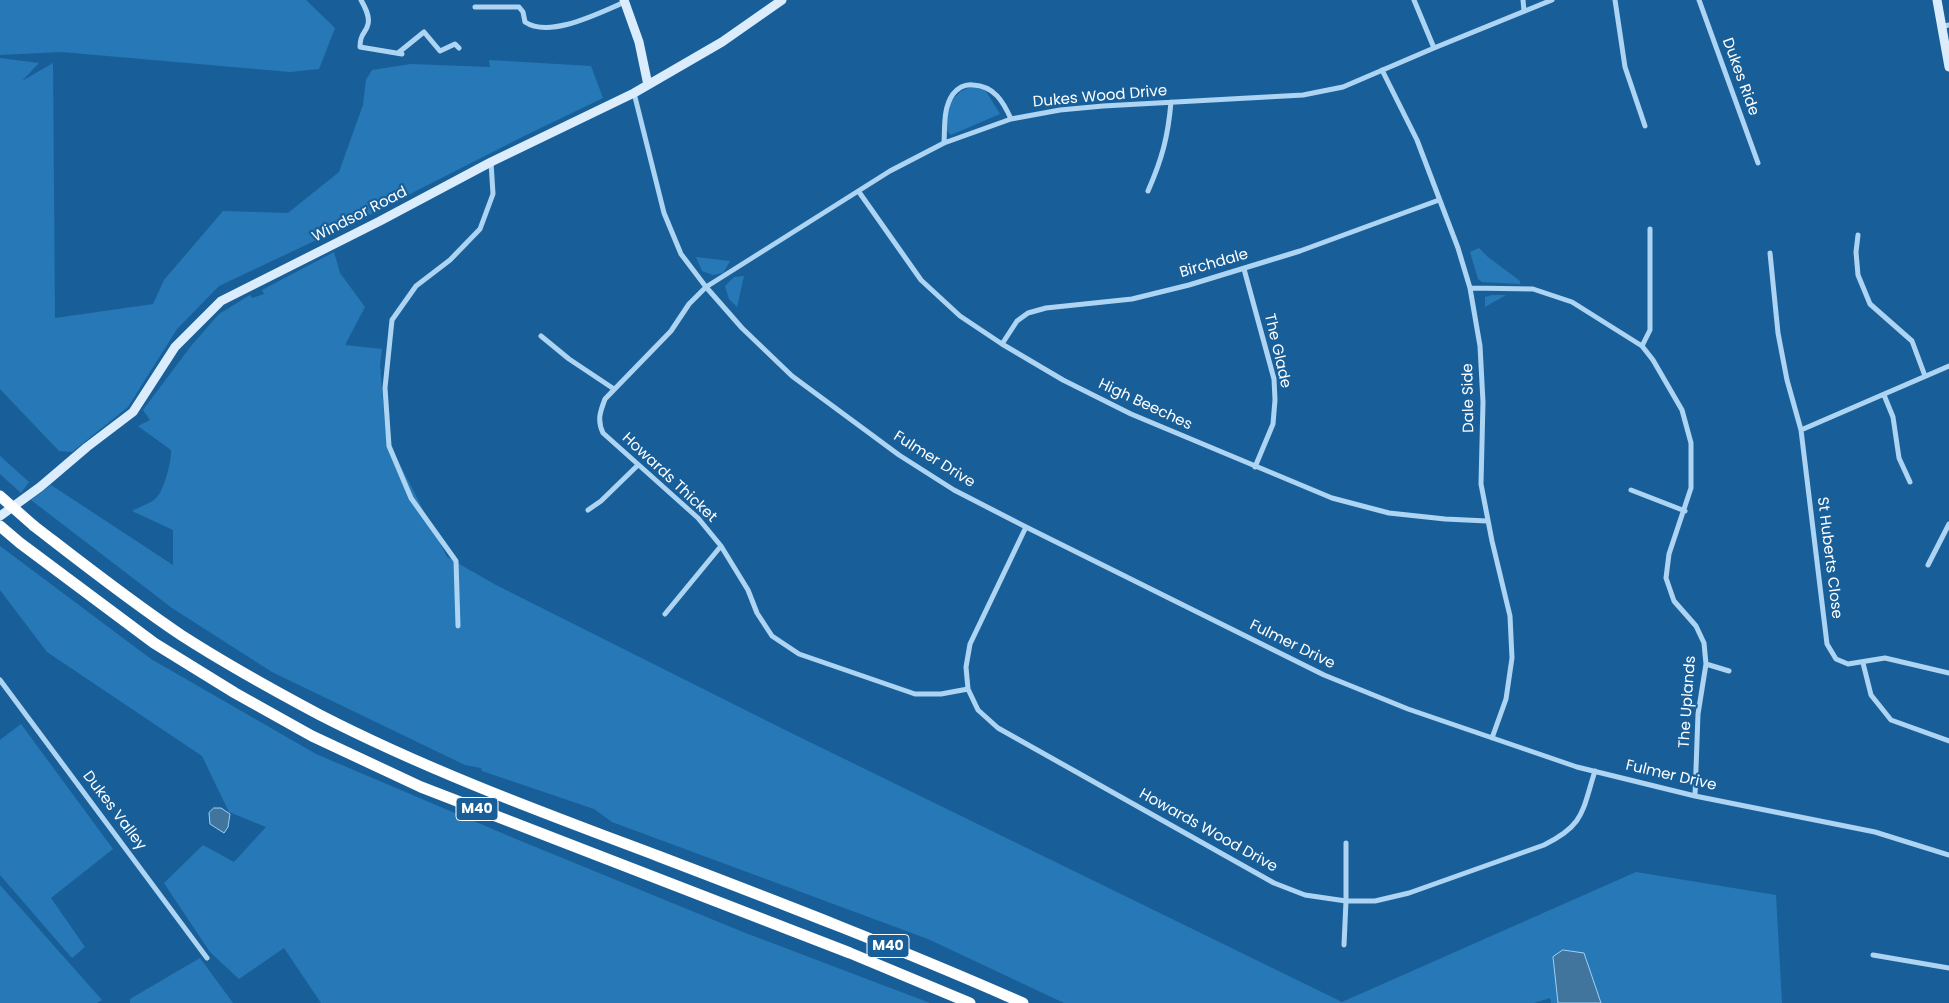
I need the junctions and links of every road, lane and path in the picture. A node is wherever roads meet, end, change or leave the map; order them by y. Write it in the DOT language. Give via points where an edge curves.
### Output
graph roads {
  1 [pos="362,0"];
  2 [pos="782,0"];
  3 [pos="1414,0"];
  4 [pos="1523,0"];
  5 [pos="1552,0"];
  6 [pos="1615,0"];
  7 [pos="1699,0"];
  8 [pos="1936,0"];
  9 [pos="625,1"];
  10 [pos="475,7"];
  11 [pos="1524,11"];
  12 [pos="1945,26"];
  13 [pos="459,48"];
  14 [pos="1434,48"];
  15 [pos="1949,67"];
  16 [pos="1382,70"];
  17 [pos="648,85"];
  18 [pos="634,93"];
  19 [pos="1171,102"];
  20 [pos="1011,119"];
  21 [pos="1645,126"];
  22 [pos="944,144"];
  23 [pos="491,162"];
  24 [pos="1758,162"];
  25 [pos="1148,191"];
  26 [pos="858,192"];
  27 [pos="1439,200"];
  28 [pos="1650,229"];
  29 [pos="1858,235"];
  30 [pos="1770,253"];
  31 [pos="1244,268"];
  32 [pos="706,287"];
  33 [pos="1470,288"];
  34 [pos="541,336"];
  35 [pos="1002,344"];
  36 [pos="1642,346"];
  37 [pos="1949,366"];
  38 [pos="1925,376"];
  39 [pos="614,389"];
  40 [pos="1884,395"];
  41 [pos="1801,430"];
  42 [pos="638,465"];
  43 [pos="1255,467"];
  44 [pos="1910,482"];
  45 [pos="1631,490"];
  46 [pos="0,496"];
  47 [pos="588,510"];
  48 [pos="1685,510"];
  49 [pos="0,516"];
  50 [pos="1487,521"];
  51 [pos="1949,524"];
  52 [pos="0,526"];
  53 [pos="1026,528"];
  54 [pos="721,546"];
  55 [pos="1928,565"];
  56 [pos="665,614"];
  57 [pos="458,626"];
  58 [pos="1863,663"];
  59 [pos="1706,664"];
  60 [pos="1730,671"];
  61 [pos="1949,673"];
  62 [pos="0,680"];
  63 [pos="968,689"];
  64 [pos="1492,738"];
  65 [pos="1949,741"];
  66 [pos="1595,771"];
  67 [pos="1695,796"];
  68 [pos="1346,843"];
  69 [pos="1949,855"];
  70 [pos="1346,901"];
  71 [pos="1344,945"];
  72 [pos="1873,955"];
  73 [pos="207,958"];
  74 [pos="1949,968"];
  75 [pos="970,1003"];
  76 [pos="1023,1003"];
  1 -- 13 [label="street" via="368,24 360,36 360,47 400,54 424,32 440,51 455,44"];
  2 -- 17 [label="main road, Windsor Road" via="722,42"];
  3 -- 14 [label="street"];
  4 -- 11 [label="street"];
  5 -- 11 [label="street, Dukes Wood Drive"];
  6 -- 21 [label="street" via="1625,66"];
  7 -- 24 [label="street, Dukes Ride"];
  8 -- 12 [label="main road"];
  9 -- 10 [label="street" via="566,25 549,26 531,26 519,7"];
  9 -- 17 [label="main road" via="639,42"];
  11 -- 14 [label="street, Dukes Wood Drive"];
  12 -- 15 [label="main road"];
  14 -- 16 [label="street, Dukes Wood Drive"];
  16 -- 19 [label="street, Dukes Wood Drive" via="1343,87 1303,95"];
  16 -- 27 [label="street, Dale Side" via="1417,140"];
  17 -- 18 [label="main road, Windsor Road"];
  18 -- 23 [label="main road, Windsor Road"];
  18 -- 32 [label="street" via="664,213 680,254"];
  19 -- 20 [label="street, Dukes Wood Drive" via="1069,109"];
  19 -- 25 [label="street" via="1169,132 1162,161"];
  20 -- 22 [label="street, Dukes Wood Drive"];
  20 -- 22 [label="street" via="1005,105 991,89 967,84 959,88 947,106"];
  22 -- 26 [label="street, Dukes Wood Drive" via="890,171"];
  23 -- 49 [label="main road, Windsor Road" via="380,222 221,301 176,347 134,412"];
  23 -- 57 [label="street" via="493,194 480,229 450,260 416,286 392,320 385,388 389,446 411,498 456,561"];
  26 -- 32 [label="street, Dukes Wood Drive"];
  26 -- 35 [label="street, High Beeches" via="921,280 960,316"];
  27 -- 31 [label="street, Birchdale"];
  27 -- 33 [label="street, Dale Side"];
  28 -- 36 [label="street" via="1650,330"];
  29 -- 38 [label="street" via="1858,275 1870,304 1912,341"];
  30 -- 41 [label="street, St Huberts Close" via="1778,333"];
  31 -- 35 [label="street, Birchdale" via="1132,300 1046,308 1028,313 1017,321"];
  31 -- 43 [label="street, The Glade" via="1274,379 1273,424"];
  32 -- 39 [label="street, Howards Thicket" via="689,304 671,331"];
  32 -- 53 [label="street, Fulmer Drive" via="742,328 792,376 899,455 954,490"];
  33 -- 36 [label="street, The Uplands" via="1533,289 1572,302"];
  33 -- 50 [label="street, Dale Side" via="1480,346 1483,402 1480,484"];
  34 -- 39 [label="street"];
  35 -- 43 [label="street, High Beeches" via="1123,410"];
  36 -- 48 [label="street, The Uplands" via="1654,360 1682,410 1691,444 1691,488"];
  37 -- 38 [label="street"];
  38 -- 40 [label="street"];
  39 -- 42 [label="street, Howards Thicket" via="600,412 599,424 603,433"];
  40 -- 41 [label="street"];
  40 -- 44 [label="street" via="1893,417 1899,458"];
  41 -- 58 [label="street, St Huberts Close" via="1827,644 1836,659 1848,664"];
  42 -- 47 [label="street"];
  42 -- 54 [label="street, Howards Thicket" via="698,518"];
  43 -- 50 [label="street, High Beeches" via="1332,498 1389,513"];
  45 -- 48 [label="street"];
  46 -- 76 [label="highway, M40, bridge" via="120,593 181,635 254,680 400,754 515,802 839,926"];
  48 -- 59 [label="street, The Uplands" via="1669,554 1666,578 1674,601 1696,626 1704,643"];
  50 -- 64 [label="street, Dale Side" via="1510,616 1512,658 1506,698"];
  51 -- 55 [label="street"];
  52 -- 75 [label="highway, M40" via="154,642 312,736 421,786"];
  53 -- 63 [label="street, Howards Wood Drive" via="970,644 966,667"];
  53 -- 64 [label="street, Fulmer Drive" via="1324,675"];
  54 -- 56 [label="street"];
  54 -- 63 [label="street, Howards Thicket" via="772,636 799,654 916,694"];
  58 -- 61 [label="street, St Huberts Close" via="1886,658"];
  58 -- 65 [label="street" via="1871,695 1891,720"];
  59 -- 60 [label="street"];
  59 -- 67 [label="street, The Uplands" via="1698,714"];
  62 -- 73 [label="street, Dukes Valley"];
  63 -- 70 [label="street, Howards Wood Drive" via="978,710 1015,738 1274,883 1305,895"];
  64 -- 66 [label="street, Fulmer Drive"];
  66 -- 67 [label="street, Fulmer Drive"];
  66 -- 70 [label="street, Howards Wood Drive" via="1580,819 1564,836 1409,892 1374,901"];
  67 -- 69 [label="street, Fulmer Drive" via="1875,832"];
  68 -- 70 [label="street"];
  70 -- 71 [label="street"];
  72 -- 74 [label="street"];
}
